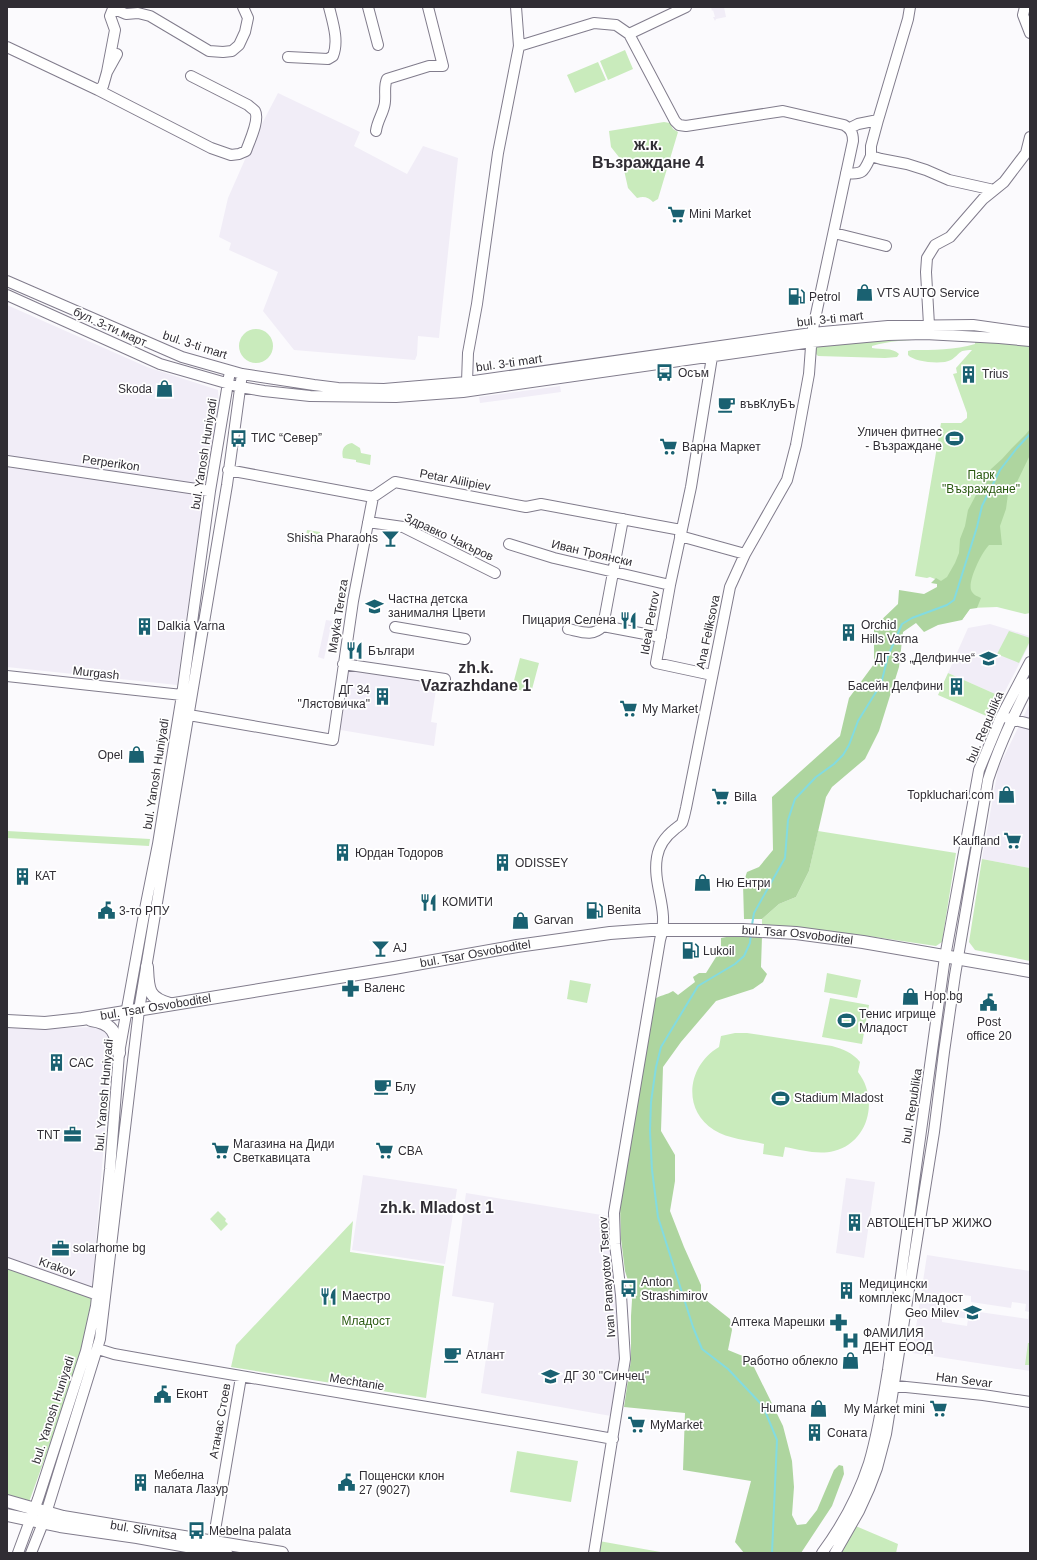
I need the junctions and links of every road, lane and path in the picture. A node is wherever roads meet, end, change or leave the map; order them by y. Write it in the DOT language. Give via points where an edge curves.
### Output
graph roads {
  1 [pos="243,7"];
  2 [pos="329,7"];
  3 [pos="368,7"];
  4 [pos="428,7"];
  5 [pos="516,7"];
  6 [pos="686,7"];
  7 [pos="910,7"];
  8 [pos="1025,7"];
  9 [pos="1030,33"];
  10 [pos="629,34"];
  11 [pos="378,45"];
  12 [pos="519,46"];
  13 [pos="7,47"];
  14 [pos="117,54"];
  15 [pos="288,57"];
  16 [pos="107,72"];
  17 [pos="191,76"];
  18 [pos="98,90"];
  19 [pos="878,120"];
  20 [pos="850,128"];
  21 [pos="376,131"];
  22 [pos="1030,136"];
  23 [pos="871,156"];
  24 [pos="846,173"];
  25 [pos="994,190"];
  26 [pos="834,233"];
  27 [pos="886,246"];
  28 [pos="7,281"];
  29 [pos="7,295"];
  30 [pos="929,325"];
  31 [pos="1030,333"];
  32 [pos="812,338"];
  33 [pos="1030,341"];
  34 [pos="166,351"];
  35 [pos="712,357"];
  36 [pos="160,364"];
  37 [pos="230,371"];
  38 [pos="242,374"];
  39 [pos="467,382"];
  40 [pos="228,384"];
  41 [pos="240,387"];
  42 [pos="7,461"];
  43 [pos="228,470"];
  44 [pos="210,491"];
  45 [pos="373,497"];
  46 [pos="623,519"];
  47 [pos="368,522"];
  48 [pos="681,533"];
  49 [pos="510,544"];
  50 [pos="745,554"];
  51 [pos="613,571"];
  52 [pos="495,573"];
  53 [pos="670,585"];
  54 [pos="603,626"];
  55 [pos="395,627"];
  56 [pos="568,629"];
  57 [pos="661,637"];
  58 [pos="465,639"];
  59 [pos="1030,662"];
  60 [pos="343,664"];
  61 [pos="712,675"];
  62 [pos="7,676"];
  63 [pos="445,679"];
  64 [pos="1030,683"];
  65 [pos="182,695"];
  66 [pos="189,715"];
  67 [pos="1001,717"];
  68 [pos="1012,720"];
  69 [pos="1030,724"];
  70 [pos="663,930"];
  71 [pos="946,957"];
  72 [pos="958,959"];
  73 [pos="146,967"];
  74 [pos="1030,971"];
  75 [pos="171,1004"];
  76 [pos="139,1010"];
  77 [pos="126,1012"];
  78 [pos="82,1019"];
  79 [pos="7,1021"];
  80 [pos="119,1053"];
  81 [pos="7,1263"];
  82 [pos="98,1295"];
  83 [pos="98,1349"];
  84 [pos="241,1377"];
  85 [pos="890,1385"];
  86 [pos="1030,1402"];
  87 [pos="613,1439"];
  88 [pos="7,1501"];
  89 [pos="32,1514"];
  90 [pos="7,1515"];
  91 [pos="44,1517"];
  92 [pos="212,1546"];
  93 [pos="18,1553"];
  94 [pos="31,1553"];
  95 [pos="226,1553"];
  96 [pos="282,1553"];
  97 [pos="594,1553"];
  98 [pos="822,1553"];
  99 [pos="835,1553"];
  1 -- 16 [label="street" via="248,18 245,32 239,45 223,52 209,51 150,16 112,11 110,16 115,30"];
  2 -- 15 [label="street" via="335,32 333,56 328,59"];
  3 -- 11 [label="street"];
  4 -- 21 [label="street" via="443,66 429,66 387,79 384,106"];
  5 -- 12 [label="street"];
  6 -- 10 [label="street"];
  7 -- 19 [label="street"];
  8 -- 9 [label="street" via="1023,15"];
  10 -- 12 [label="street" via="616,25 594,23"];
  10 -- 20 [label="street" via="679,125 783,111"];
  12 -- 39 [label="street" via="498,153 468,354"];
  13 -- 18 [label="street"];
  14 -- 16 [label="street"];
  16 -- 18 [label="street" via="103,86"];
  17 -- 18 [label="street" via="248,105 255,112 255,126 246,151 231,155 221,152"];
  19 -- 20 [label="street"];
  19 -- 23 [label="street"];
  20 -- 24 [label="street, Ana Feliksova" via="853,141"];
  22 -- 25 [label="street" via="1026,153 1004,182"];
  23 -- 24 [label="street" via="863,172"];
  23 -- 25 [label="street" via="907,164 949,180"];
  24 -- 26 [label="street, Ana Feliksova"];
  25 -- 30 [label="street" via="950,237 935,245 927,258"];
  26 -- 27 [label="street"];
  26 -- 32 [label="street, Ana Feliksova"];
  28 -- 34 [label="street, bul. 3-ti mart"];
  29 -- 36 [label="street, бул. 3-ти март"];
  30 -- 31 [label="street, bul. 3-ti mart" via="973,325"];
  30 -- 32 [label="street, bul. 3-ti mart" via="888,326"];
  32 -- 33 [label="street, bul. 3-ti mart" via="925,334"];
  32 -- 35 [label="street, bul. 3-ti mart"];
  32 -- 39 [label="street, bul. 3-ti mart" via="712,348"];
  32 -- 50 [label="street, Ana Feliksova" via="809,374 787,480"];
  34 -- 36 [label="street"];
  34 -- 37 [label="street, bul. 3-ti mart"];
  35 -- 41 [label="street, bul. 3-ti mart" via="463,392 396,397 310,396"];
  35 -- 48 [label="street, Ideal Petrov" via="691,488"];
  36 -- 40 [label="street, бул. 3-ти март"];
  37 -- 38 [label="street, bul. 3-ti mart"];
  37 -- 40 [label="street, bul. Yanosh Huniyadi"];
  38 -- 39 [label="street, bul. 3-ti mart" via="314,385 364,389"];
  38 -- 41 [label="street, bul. Yanosh Huniyadi"];
  40 -- 41 [label="street, bul. 3-ti mart"];
  40 -- 44 [label="street, bul. Yanosh Huniyadi"];
  41 -- 43 [label="street, bul. Yanosh Huniyadi"];
  42 -- 44 [label="street, Perperikon"];
  43 -- 45 [label="street"];
  43 -- 66 [label="street, bul. Yanosh Huniyadi"];
  44 -- 65 [label="street, bul. Yanosh Huniyadi"];
  45 -- 46 [label="street, Petar Alilipiev" via="396,482 526,507 541,504"];
  45 -- 47 [label="street, Mayka Tereza"];
  46 -- 48 [label="street, Petar Alilipiev"];
  46 -- 51 [label="street"];
  47 -- 52 [label="street, Здравко Чакъров" via="403,527"];
  47 -- 60 [label="street, Mayka Tereza"];
  48 -- 50 [label="street, Petar Alilipiev"];
  48 -- 53 [label="street, Ideal Petrov"];
  49 -- 51 [label="street, Иван Троянски" via="554,558"];
  50 -- 61 [label="street, Ana Feliksova" via="730,587"];
  51 -- 53 [label="street, Иван Троянски"];
  51 -- 54 [label="street"];
  53 -- 57 [label="street, Ideal Petrov"];
  54 -- 56 [label="street" via="591,634"];
  54 -- 57 [label="street"];
  55 -- 58 [label="street"];
  57 -- 61 [label="street, Ideal Petrov" via="656,663"];
  59 -- 67 [label="street, bul. Republika"];
  60 -- 63 [label="street"];
  60 -- 66 [label="street, Mayka Tereza" via="332,740"];
  61 -- 70 [label="street, Ana Feliksova" via="682,824 665,839 657,856 657,879 664,910"];
  62 -- 65 [label="street, Murgash"];
  64 -- 68 [label="street, bul. Republika"];
  65 -- 77 [label="street, bul. Yanosh Huniyadi" via="158,844"];
  66 -- 73 [label="street, bul. Yanosh Huniyadi"];
  67 -- 68 [label="street"];
  67 -- 71 [label="street, bul. Republika" via="979,770"];
  68 -- 69 [label="street"];
  68 -- 72 [label="street, bul. Republika" via="988,780"];
  70 -- 71 [label="main road, bul. Tsar Osvoboditel" via="743,930 808,934"];
  70 -- 75 [label="main road, bul. Tsar Osvoboditel" via="610,932 568,938"];
  70 -- 87 [label="street, Ivan Panayotov Tserov" via="614,1213 625,1359"];
  71 -- 72 [label="main road, bul. Tsar Osvoboditel"];
  71 -- 85 [label="street, bul. Republika"];
  72 -- 74 [label="main road, bul. Tsar Osvoboditel"];
  72 -- 85 [label="street, bul. Republika" via="934,1132"];
  73 -- 75 [label="main road" via="151,994 160,1001"];
  73 -- 76 [label="street, bul. Yanosh Huniyadi"];
  75 -- 76 [label="main road, bul. Tsar Osvoboditel"];
  76 -- 77 [label="main road, bul. Tsar Osvoboditel"];
  76 -- 83 [label="street, bul. Yanosh Huniyadi"];
  77 -- 78 [label="main road, bul. Tsar Osvoboditel"];
  77 -- 80 [label="street, bul. Yanosh Huniyadi"];
  78 -- 79 [label="main road, bul. Tsar Osvoboditel" via="45,1023"];
  78 -- 80 [label="main road" via="102,1022 109,1026 117,1039"];
  80 -- 82 [label="street, bul. Yanosh Huniyadi"];
  81 -- 82 [label="street, Krakov"];
  82 -- 89 [label="street, bul. Yanosh Huniyadi" via="88,1344"];
  83 -- 84 [label="street, Mechtanie"];
  83 -- 91 [label="street, bul. Yanosh Huniyadi"];
  84 -- 87 [label="street, Mechtanie"];
  84 -- 92 [label="street, Атанас Стоев"];
  85 -- 86 [label="street, Han Sevar"];
  85 -- 98 [label="street, bul. Republika" via="869,1465 851,1505"];
  85 -- 99 [label="street, bul. Republika" via="886,1434 877,1468 859,1511"];
  87 -- 97 [label="street, Ivan Panayotov Tserov"];
  88 -- 89 [label="main road, bul. Slivnitsa"];
  89 -- 90 [label="main road, bul. Slivnitsa"];
  89 -- 91 [label="main road, bul. Slivnitsa"];
  89 -- 93 [label="street, bul. Yanosh Huniyadi"];
  91 -- 92 [label="main road, bul. Slivnitsa"];
  91 -- 94 [label="street, bul. Yanosh Huniyadi"];
  92 -- 95 [label="main road, bul. Slivnitsa"];
  92 -- 96 [label="main road, bul. Slivnitsa"];
}
